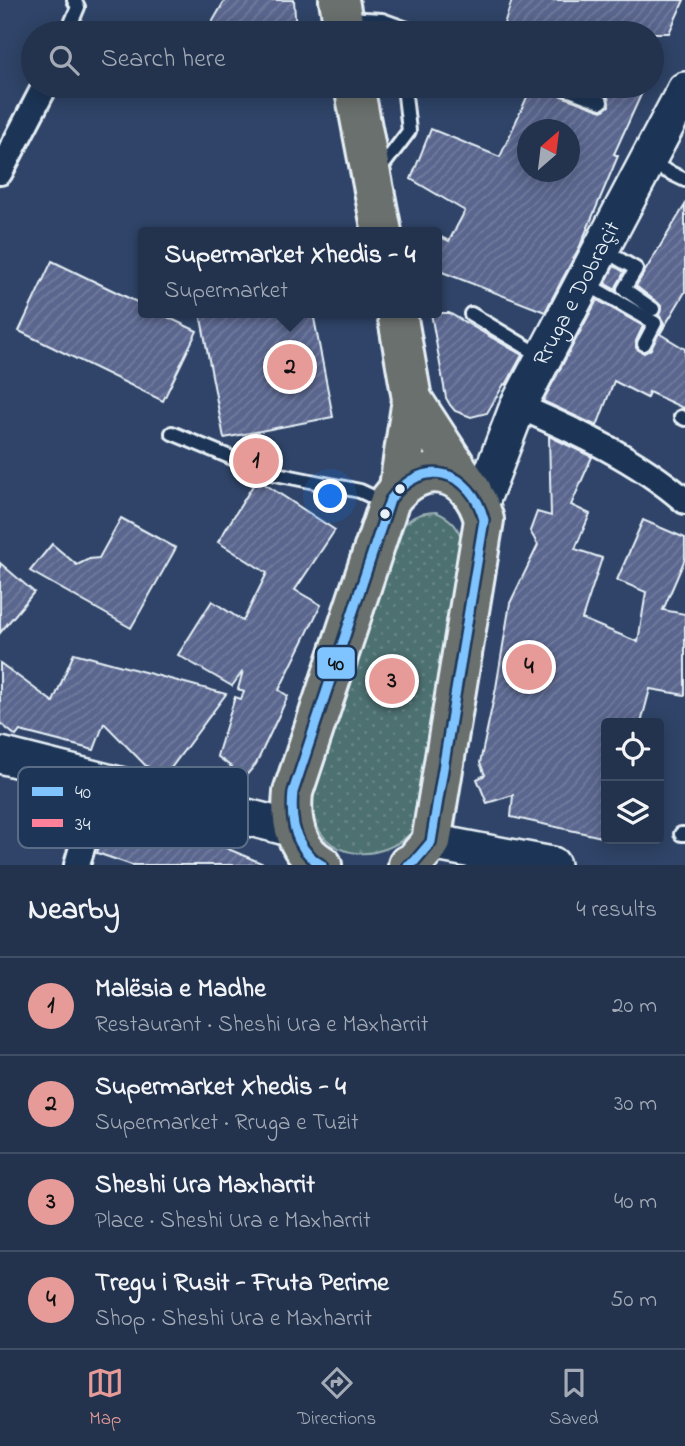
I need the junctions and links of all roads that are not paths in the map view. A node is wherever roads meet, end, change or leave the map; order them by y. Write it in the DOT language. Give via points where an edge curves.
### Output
graph roads {
  1 [pos="74,0"];
  2 [pos="342,17"];
  3 [pos="72,21"];
  4 [pos="383,21"];
  5 [pos="39,98"];
  6 [pos="357,98"];
  7 [pos="405,98"];
  8 [pos="590,98"];
  9 [pos="683,98"];
  10 [pos="601,102"];
  11 [pos="647,161"];
  12 [pos="1,169"];
  13 [pos="372,180"];
  14 [pos="685,180"];
  15 [pos="381,227"];
  16 [pos="601,249"];
  17 [pos="583,282"];
  18 [pos="653,309"];
  19 [pos="471,314"];
  20 [pos="398,318"];
  21 [pos="644,344"];
  22 [pos="543,358"];
  23 [pos="412,399"];
  24 [pos="518,406"];
  25 [pos="172,433"];
  26 [pos="394,496"];
  27 [pos="476,498"];
  28 [pos="685,501"];
  29 [pos="0,755"];
  30 [pos="47,767"];
  31 [pos="248,830"];
  32 [pos="83,848"];
  33 [pos="306,850"];
  34 [pos="420,853"];
  35 [pos="78,865"];
  36 [pos="552,865"];
  1 -- 3 [label="lane" via="78,7"];
  2 -- 4 [label="lane"];
  5 -- 12 [label="street"];
  6 -- 13 [label="main road"];
  7 -- 13 [label="lane" via="409,131"];
  8 -- 10 [label="lane"];
  9 -- 11 [label="street, Rruga e Dobraçit"];
  11 -- 14 [label="lane"];
  11 -- 16 [label="street, Rruga e Dobraçit"];
  13 -- 15 [label="main road"];
  16 -- 17 [label="street, Rruga e Dobraçit"];
  16 -- 18 [label="lane" via="636,269 624,289"];
  17 -- 21 [label="lane" via="655,323"];
  17 -- 22 [label="street, Rruga e Dobraçit"];
  19 -- 22 [label="lane"];
  20 -- 23 [label="main road"];
  22 -- 24 [label="street, Rruga e Dobraçit"];
  23 -- 26 [label="main road"];
  23 -- 27 [label="main road"];
  24 -- 27 [label="street, Rruga e Dobraçit"];
  24 -- 28 [label="street" via="608,449"];
  25 -- 26 [label="lane" via="266,472"];
  26 -- 27 [label="main road" via="413,478 428,474 459,480"];
  26 -- 33 [label="main road" via="293,792 291,810"];
  27 -- 34 [label="main road" via="484,520 482,536"];
  29 -- 30 [label="street"];
  31 -- 33 [label="street"];
  32 -- 35 [label="street"];
  34 -- 36 [label="street"];
}
